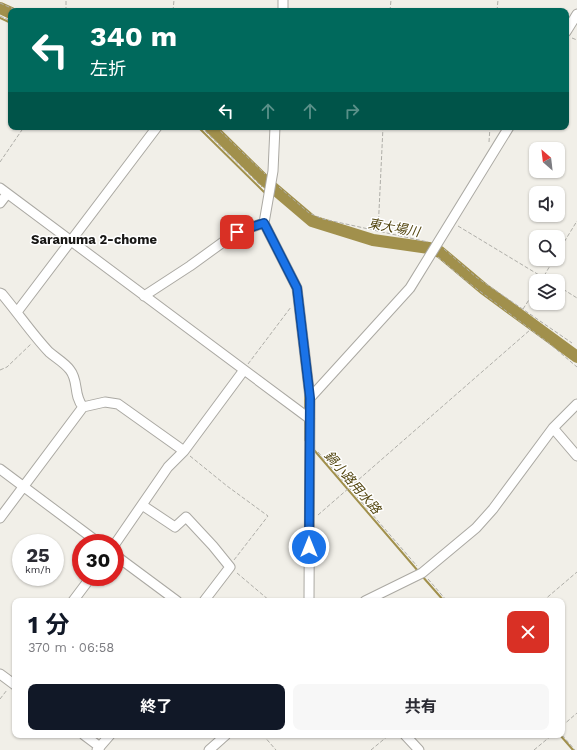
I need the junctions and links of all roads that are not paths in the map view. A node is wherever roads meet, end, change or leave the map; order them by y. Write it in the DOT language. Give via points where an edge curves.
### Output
graph roads {
  1 [pos="577,14"];
  2 [pos="569,27"];
  3 [pos="155,130"];
  4 [pos="276,130"];
  5 [pos="506,130"];
  6 [pos="3,191"];
  7 [pos="0,203"];
  8 [pos="264,223"];
  9 [pos="71,242"];
  10 [pos="0,293"];
  11 [pos="144,296"];
  12 [pos="17,312"];
  13 [pos="244,370"];
  14 [pos="310,398"];
  15 [pos="577,404"];
  16 [pos="83,407"];
  17 [pos="310,419"];
  18 [pos="553,428"];
  19 [pos="184,451"];
  20 [pos="577,456"];
  21 [pos="0,469"];
  22 [pos="23,486"];
  23 [pos="142,505"];
  24 [pos="0,518"];
  25 [pos="87,534"];
  26 [pos="122,534"];
  27 [pos="124,562"];
  28 [pos="84,586"];
  29 [pos="381,597"];
  30 [pos="75,598"];
  31 [pos="173,598"];
  32 [pos="206,598"];
  33 [pos="309,598"];
  34 [pos="0,674"];
  35 [pos="12,681"];
  36 [pos="87,738"];
  37 [pos="107,738"];
  38 [pos="223,738"];
  39 [pos="408,738"];
  40 [pos="99,748"];
  41 [pos="209,750"];
  42 [pos="419,750"];
  1 -- 2 [label="street"];
  3 -- 9 [label="street"];
  4 -- 8 [label="street"];
  5 -- 14 [label="street" via="410,288"];
  6 -- 7 [label="street"];
  6 -- 9 [label="street"];
  8 -- 11 [label="street" via="237,232"];
  8 -- 14 [label="street" via="297,288"];
  9 -- 11 [label="street"];
  9 -- 12 [label="street"];
  10 -- 12 [label="street"];
  11 -- 13 [label="street"];
  12 -- 16 [label="street" via="50,352 70,368 75,377 76,394"];
  13 -- 17 [label="street"];
  13 -- 19 [label="street"];
  14 -- 17 [label="street"];
  15 -- 18 [label="street"];
  16 -- 19 [label="street" via="105,402 118,404"];
  16 -- 22 [label="street"];
  17 -- 33 [label="street"];
  18 -- 20 [label="street"];
  18 -- 29 [label="street" via="476,528 422,573"];
  19 -- 23 [label="street" via="168,467"];
  21 -- 22 [label="street"];
  22 -- 24 [label="street"];
  22 -- 25 [label="street"];
  23 -- 26 [label="street"];
  23 -- 32 [label="street" via="175,527 186,517 230,567"];
  27 -- 31 [label="street"];
  28 -- 30 [label="street"];
  34 -- 35 [label="street"];
  36 -- 40 [label="street"];
  37 -- 40 [label="street"];
  38 -- 41 [label="street"];
  39 -- 42 [label="street"];
}
